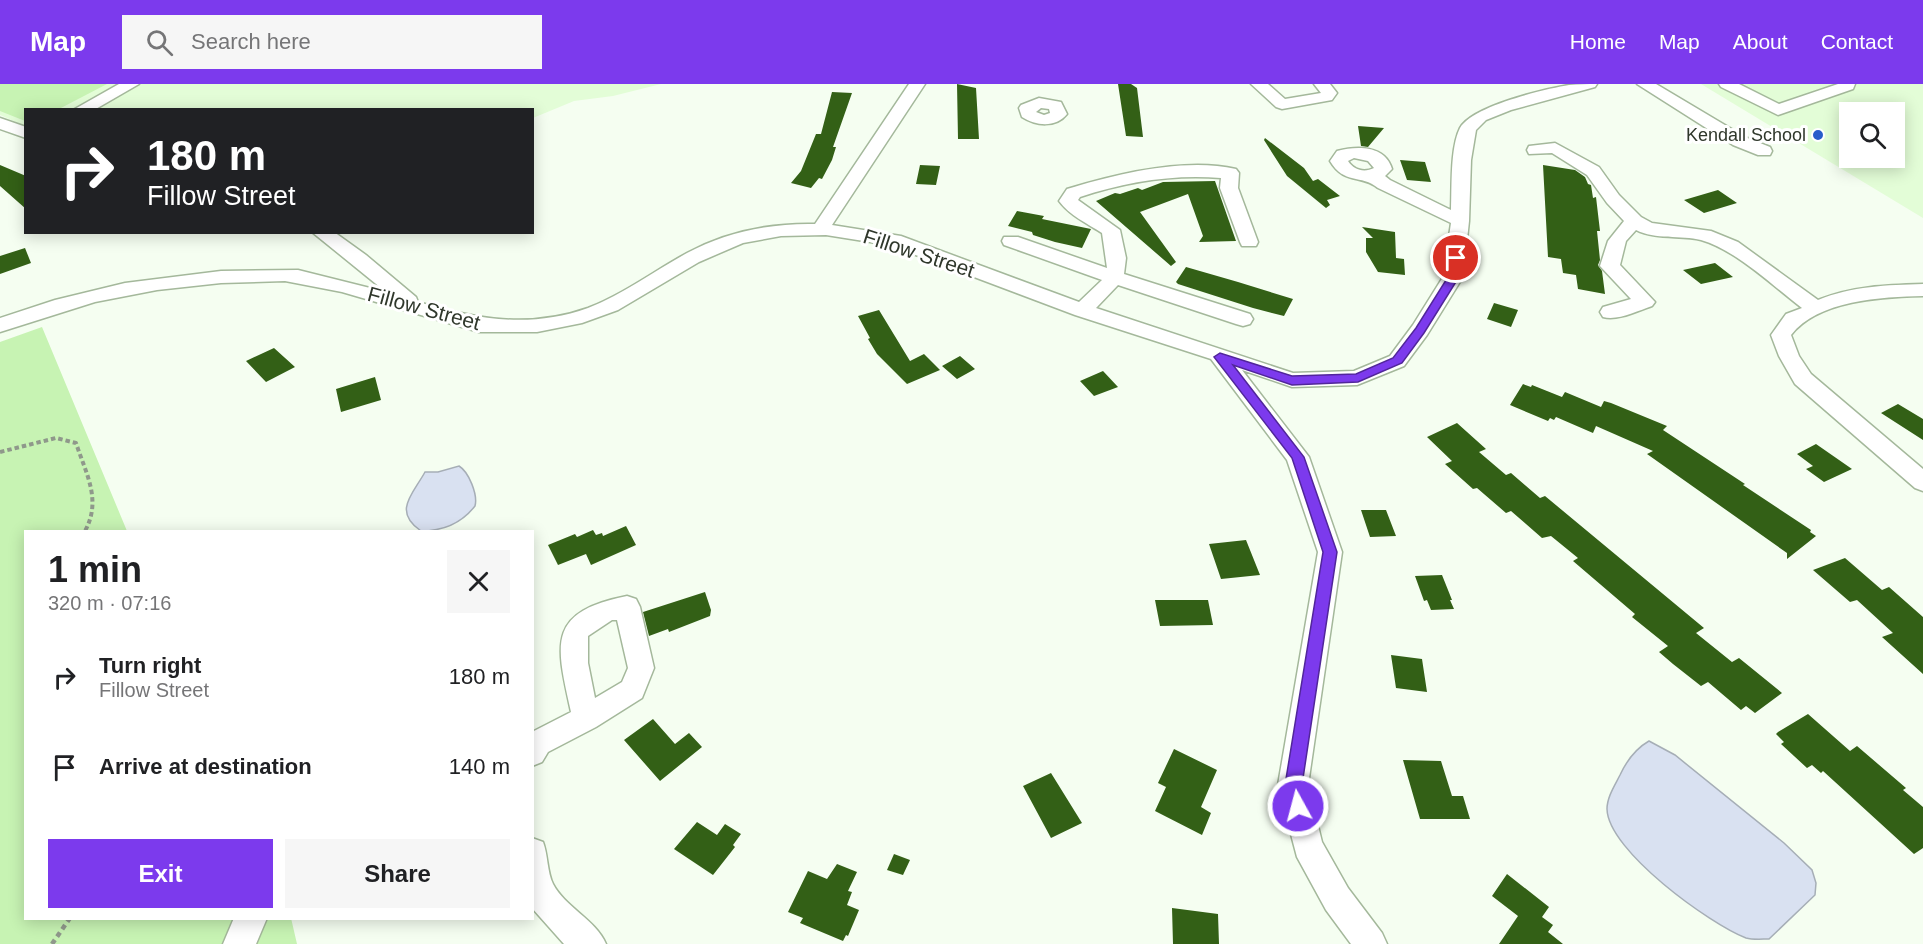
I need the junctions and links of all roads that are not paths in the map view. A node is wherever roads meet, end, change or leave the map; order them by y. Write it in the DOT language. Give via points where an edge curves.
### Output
graph roads {
  1 [pos="131,84"];
  2 [pos="917,84"];
  3 [pos="1259,84"];
  4 [pos="1322,84"];
  5 [pos="1589,84"];
  6 [pos="1645,84"];
  7 [pos="1727,84"];
  8 [pos="1847,85"];
  9 [pos="85,108"];
  10 [pos="0,123"];
  11 [pos="24,132"];
  12 [pos="1535,150"];
  13 [pos="1764,150"];
  14 [pos="1373,175"];
  15 [pos="1460,221"];
  16 [pos="1635,221"];
  17 [pos="821,228"];
  18 [pos="322,234"];
  19 [pos="1011,241"];
  20 [pos="1249,242"];
  21 [pos="335,257"];
  22 [pos="301,276"];
  23 [pos="1115,278"];
  24 [pos="1923,290"];
  25 [pos="418,308"];
  26 [pos="1817,309"];
  27 [pos="1082,310"];
  28 [pos="1610,312"];
  29 [pos="1243,319"];
  30 [pos="0,325"];
  31 [pos="1220,357"];
  32 [pos="1923,482"];
  33 [pos="586,717"];
  34 [pos="534,749"];
  35 [pos="535,890"];
  36 [pos="250,920"];
  37 [pos="239,944"];
  38 [pos="590,944"];
  39 [pos="1370,944"];
  1 -- 9 [label="street"];
  2 -- 17 [label="street"];
  3 -- 4 [label="street" via="1282,104 1326,97 1329,93"];
  5 -- 15 [label="street, Fillow Street" via="1505,107 1480,117 1468,129 1462,160"];
  6 -- 13 [label="street" via="1739,141"];
  7 -- 8 [label="street" via="1778,110"];
  10 -- 11 [label="street"];
  12 -- 16 [label="street" via="1556,148 1593,171"];
  14 -- 15 [label="street"];
  15 -- 31 [label="street, Fillow Street" via="1454,277 1397,361 1358,378 1292,381"];
  16 -- 26 [label="street" via="1647,228 1704,235 1731,246"];
  16 -- 28 [label="street" via="1613,246 1610,266 1645,302"];
  17 -- 25 [label="street, Fillow Street" via="764,232 722,244 615,304 561,322 501,328"];
  17 -- 27 [label="street, Fillow Street" via="894,240"];
  18 -- 21 [label="street"];
  19 -- 23 [label="street"];
  20 -- 23 [label="street" via="1229,188 1230,173 1179,171 1073,193 1068,201 1111,230 1118,255"];
  21 -- 22 [label="street"];
  21 -- 25 [label="street"];
  22 -- 25 [label="street, Fillow Street"];
  22 -- 30 [label="street, Fillow Street" via="218,277 127,288"];
  23 -- 27 [label="street"];
  23 -- 29 [label="street"];
  24 -- 26 [label="street" via="1877,291 1839,299"];
  26 -- 32 [label="street" via="1793,320 1781,335 1803,379"];
  27 -- 31 [label="street, Fillow Street"];
  31 -- 39 [label="street" via="1298,457 1330,552 1293,785 1308,847 1337,899"];
  33 -- 34 [label="street" via="538,742"];
  35 -- 38 [label="street"];
  36 -- 37 [label="street"];
}
